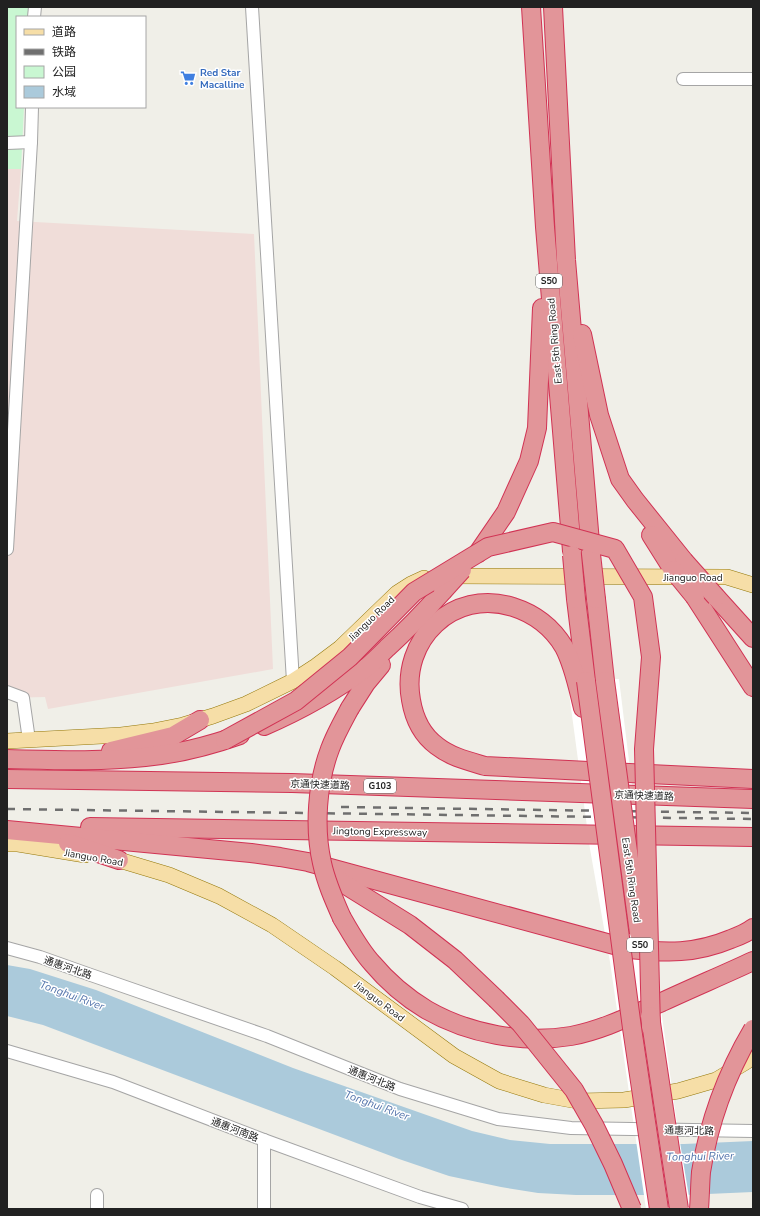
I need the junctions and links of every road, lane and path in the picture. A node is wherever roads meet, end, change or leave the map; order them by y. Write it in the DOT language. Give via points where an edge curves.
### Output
graph roads {
  1 [pos="252,7"];
  2 [pos="531,7"];
  3 [pos="553,7"];
  4 [pos="682,78"];
  5 [pos="753,79"];
  6 [pos="32,108"];
  7 [pos="31,142"];
  8 [pos="7,143"];
  9 [pos="545,227"];
  10 [pos="566,260"];
  11 [pos="7,549"];
  12 [pos="678,565"];
  13 [pos="753,585"];
  14 [pos="412,625"];
  15 [pos="753,638"];
  16 [pos="581,680"];
  17 [pos="293,681"];
  18 [pos="753,687"];
  19 [pos="7,692"];
  20 [pos="200,720"];
  21 [pos="29,740"];
  22 [pos="225,740"];
  23 [pos="7,741"];
  24 [pos="7,760"];
  25 [pos="65,760"];
  26 [pos="7,779"];
  27 [pos="753,779"];
  28 [pos="753,798"];
  29 [pos="7,826"];
  30 [pos="7,830"];
  31 [pos="34,833"];
  32 [pos="753,837"];
  33 [pos="7,844"];
  34 [pos="119,860"];
  35 [pos="308,862"];
  36 [pos="753,928"];
  37 [pos="7,948"];
  38 [pos="753,961"];
  39 [pos="651,1027"];
  40 [pos="753,1028"];
  41 [pos="7,1051"];
  42 [pos="753,1054"];
  43 [pos="753,1131"];
  44 [pos="264,1140"];
  45 [pos="97,1195"];
  46 [pos="97,1209"];
  47 [pos="264,1209"];
  48 [pos="462,1209"];
  49 [pos="632,1209"];
  50 [pos="659,1209"];
  51 [pos="679,1209"];
  52 [pos="699,1209"];
  1 -- 17 [label="street"];
  2 -- 9 [label="highway, East 5th Ring Road / S50"];
  3 -- 10 [label="highway, East 5th Ring Road / S50"];
  4 -- 5 [label="street"];
  6 -- 7 [label="street"];
  7 -- 8 [label="street"];
  7 -- 11 [label="street"];
  9 -- 14 [label="highway, bridge" via="537,428 529,461 506,512 478,553"];
  9 -- 16 [label="highway, East 5th Ring Road / S50, bridge"];
  10 -- 12 [label="highway" via="599,415 620,478 634,506"];
  10 -- 39 [label="highway, East 5th Ring Road / S50, bridge" via="591,554 605,681"];
  12 -- 15 [label="highway, bridge" via="716,598"];
  12 -- 18 [label="highway, bridge" via="695,598"];
  13 -- 17 [label="main road, Jianguo Road" via="727,577 426,577 397,593 340,648"];
  14 -- 22 [label="highway" via="368,666 315,702 254,731"];
  14 -- 38 [label="highway, bridge" via="366,683 350,708 330,749 318,802 322,863 330,889 354,939 390,982 426,1009 468,1027 519,1038 545,1038 571,1036 596,1029"];
  16 -- 27 [label="highway" via="564,647 552,630 538,618 504,604 483,603 465,606 446,615 420,641 410,674 409,691 421,730 437,746 458,758 485,766"];
  16 -- 50 [label="highway, East 5th Ring Road / S50, bridge" via="594,752"];
  17 -- 20 [label="main road, Jianguo Road" via="246,704"];
  19 -- 21 [label="street" via="23,698"];
  20 -- 21 [label="main road, Jianguo Road" via="183,726 121,735"];
  20 -- 25 [label="highway" via="173,736"];
  21 -- 23 [label="main road, Jianguo Road"];
  22 -- 25 [label="highway" via="145,758"];
  22 -- 39 [label="highway, bridge" via="296,701 350,657 414,592 488,547 553,532 615,549 643,597 651,657 644,749"];
  24 -- 25 [label="highway"];
  26 -- 28 [label="highway, 京通快速道路 / G103" via="300,783"];
  29 -- 32 [label="highway, Jingtong Expressway"];
  30 -- 31 [label="highway"];
  31 -- 34 [label="highway"];
  31 -- 35 [label="highway" via="251,853"];
  33 -- 34 [label="main road, Jianguo Road"];
  34 -- 42 [label="main road, Jianguo Road" via="170,875 219,896 272,925 454,1056 499,1081 544,1095 578,1102 624,1100 678,1091 716,1080 746,1062"];
  35 -- 36 [label="highway" via="629,949 660,952 692,951 723,943"];
  35 -- 49 [label="highway, bridge" via="410,925 455,960 521,1024 574,1090 594,1125"];
  37 -- 43 [label="street, 通惠河北路" via="40,957 267,1036 400,1089 498,1119 571,1128"];
  39 -- 51 [label="highway, East 5th Ring Road / S50, bridge"];
  40 -- 52 [label="highway, bridge" via="722,1091 710,1131 701,1173"];
  41 -- 44 [label="street, 通惠河南路" via="113,1082"];
  44 -- 47 [label="street"];
  44 -- 48 [label="street, 通惠河南路"];
  45 -- 46 [label="street"];
}
